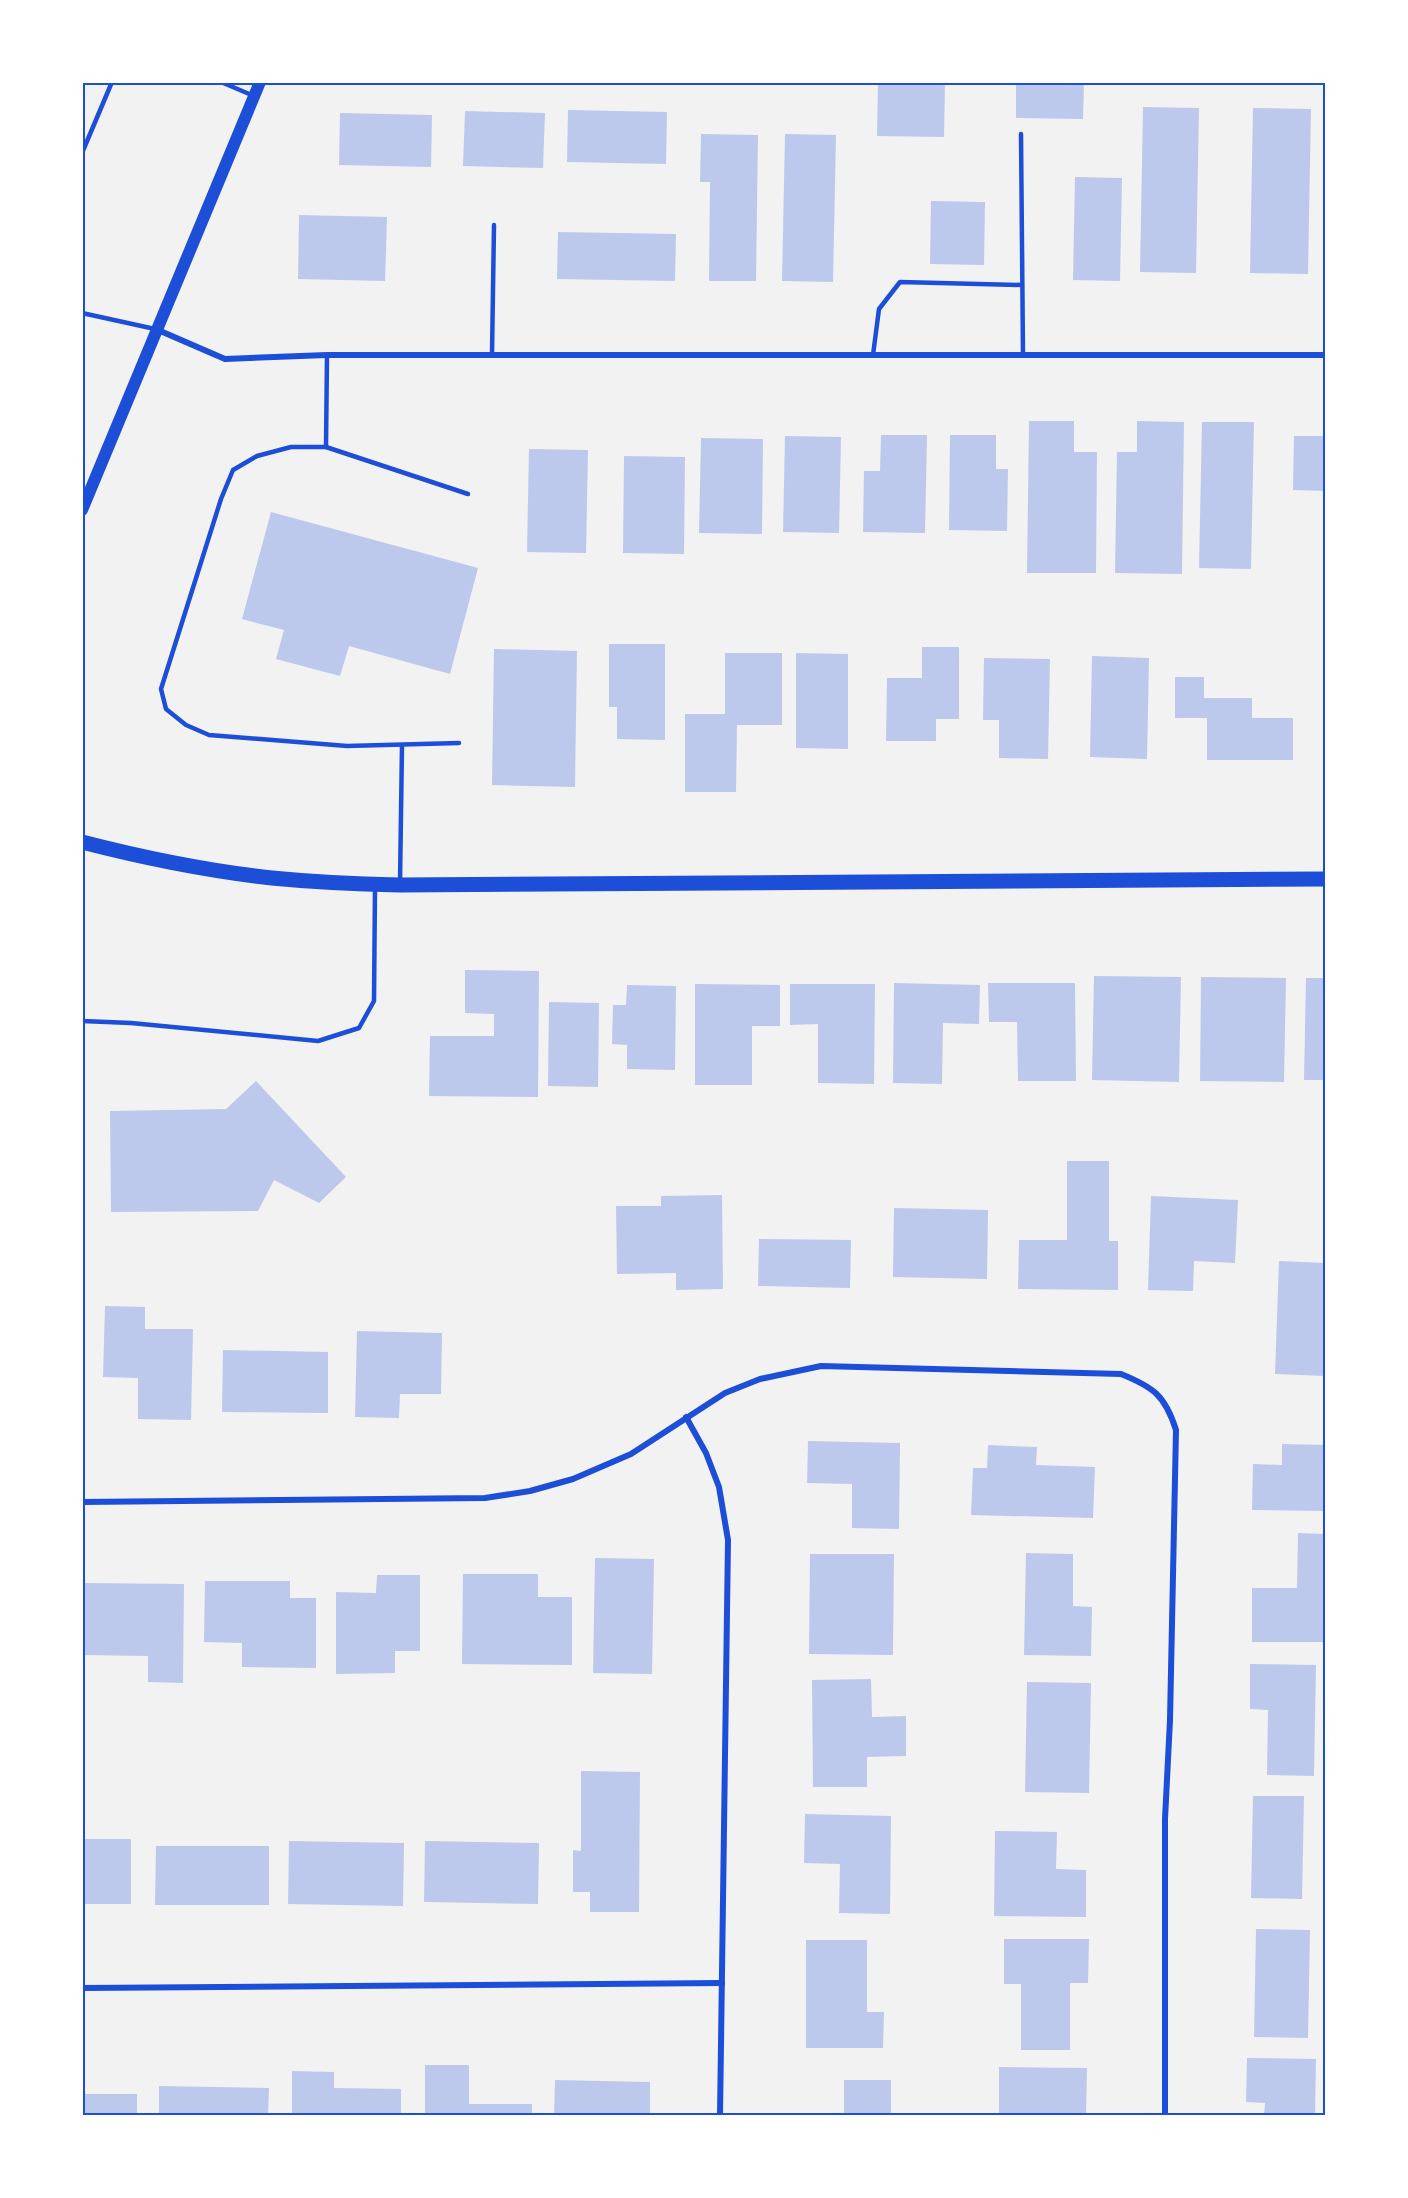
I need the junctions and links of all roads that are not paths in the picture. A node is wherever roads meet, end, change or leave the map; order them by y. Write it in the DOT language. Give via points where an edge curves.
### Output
graph roads {
  1 [pos="112,82"];
  2 [pos="221,82"];
  3 [pos="260,82"];
  4 [pos="255,96"];
  5 [pos="1021,134"];
  6 [pos="84,143"];
  7 [pos="82,153"];
  8 [pos="494,225"];
  9 [pos="1022,285"];
  10 [pos="82,313"];
  11 [pos="158,330"];
  12 [pos="327,355"];
  13 [pos="492,355"];
  14 [pos="873,355"];
  15 [pos="1023,355"];
  16 [pos="1326,355"];
  17 [pos="326,447"];
  18 [pos="468,494"];
  19 [pos="82,510"];
  20 [pos="459,743"];
  21 [pos="402,745"];
  22 [pos="82,842"];
  23 [pos="1326,879"];
  24 [pos="375,884"];
  25 [pos="400,885"];
  26 [pos="82,1021"];
  27 [pos="686,1417"];
  28 [pos="82,1502"];
  29 [pos="722,1983"];
  30 [pos="82,1988"];
  31 [pos="720,2115"];
  32 [pos="1165,2115"];
  1 -- 6 [label="lane"];
  2 -- 4 [label="lane"];
  3 -- 4 [label="main road"];
  4 -- 11 [label="main road"];
  5 -- 9 [label="lane"];
  6 -- 7 [label="lane"];
  8 -- 13 [label="lane"];
  9 -- 14 [label="lane" via="900,282 879,309"];
  9 -- 15 [label="lane"];
  10 -- 11 [label="lane"];
  11 -- 12 [label="street" via="225,359"];
  11 -- 19 [label="main road"];
  12 -- 13 [label="street"];
  12 -- 17 [label="lane"];
  13 -- 14 [label="street"];
  14 -- 15 [label="street"];
  15 -- 16 [label="street"];
  17 -- 18 [label="lane"];
  17 -- 21 [label="lane" via="291,447 257,456 233,470 161,689 166,709 209,735 347,746"];
  20 -- 21 [label="lane"];
  21 -- 25 [label="lane"];
  22 -- 24 [label="main road" via="136,856 270,878"];
  23 -- 25 [label="main road"];
  24 -- 25 [label="main road"];
  24 -- 26 [label="lane" via="374,1001 359,1028 318,1041"];
  27 -- 28 [label="street" via="631,1454 573,1479 485,1498"];
  27 -- 29 [label="street" via="719,1487 728,1540"];
  27 -- 32 [label="street" via="724,1393 760,1379 821,1366 1121,1374 1154,1390 1170,1412 1176,1430 1165,1819"];
  29 -- 30 [label="street"];
  29 -- 31 [label="street"];
}
